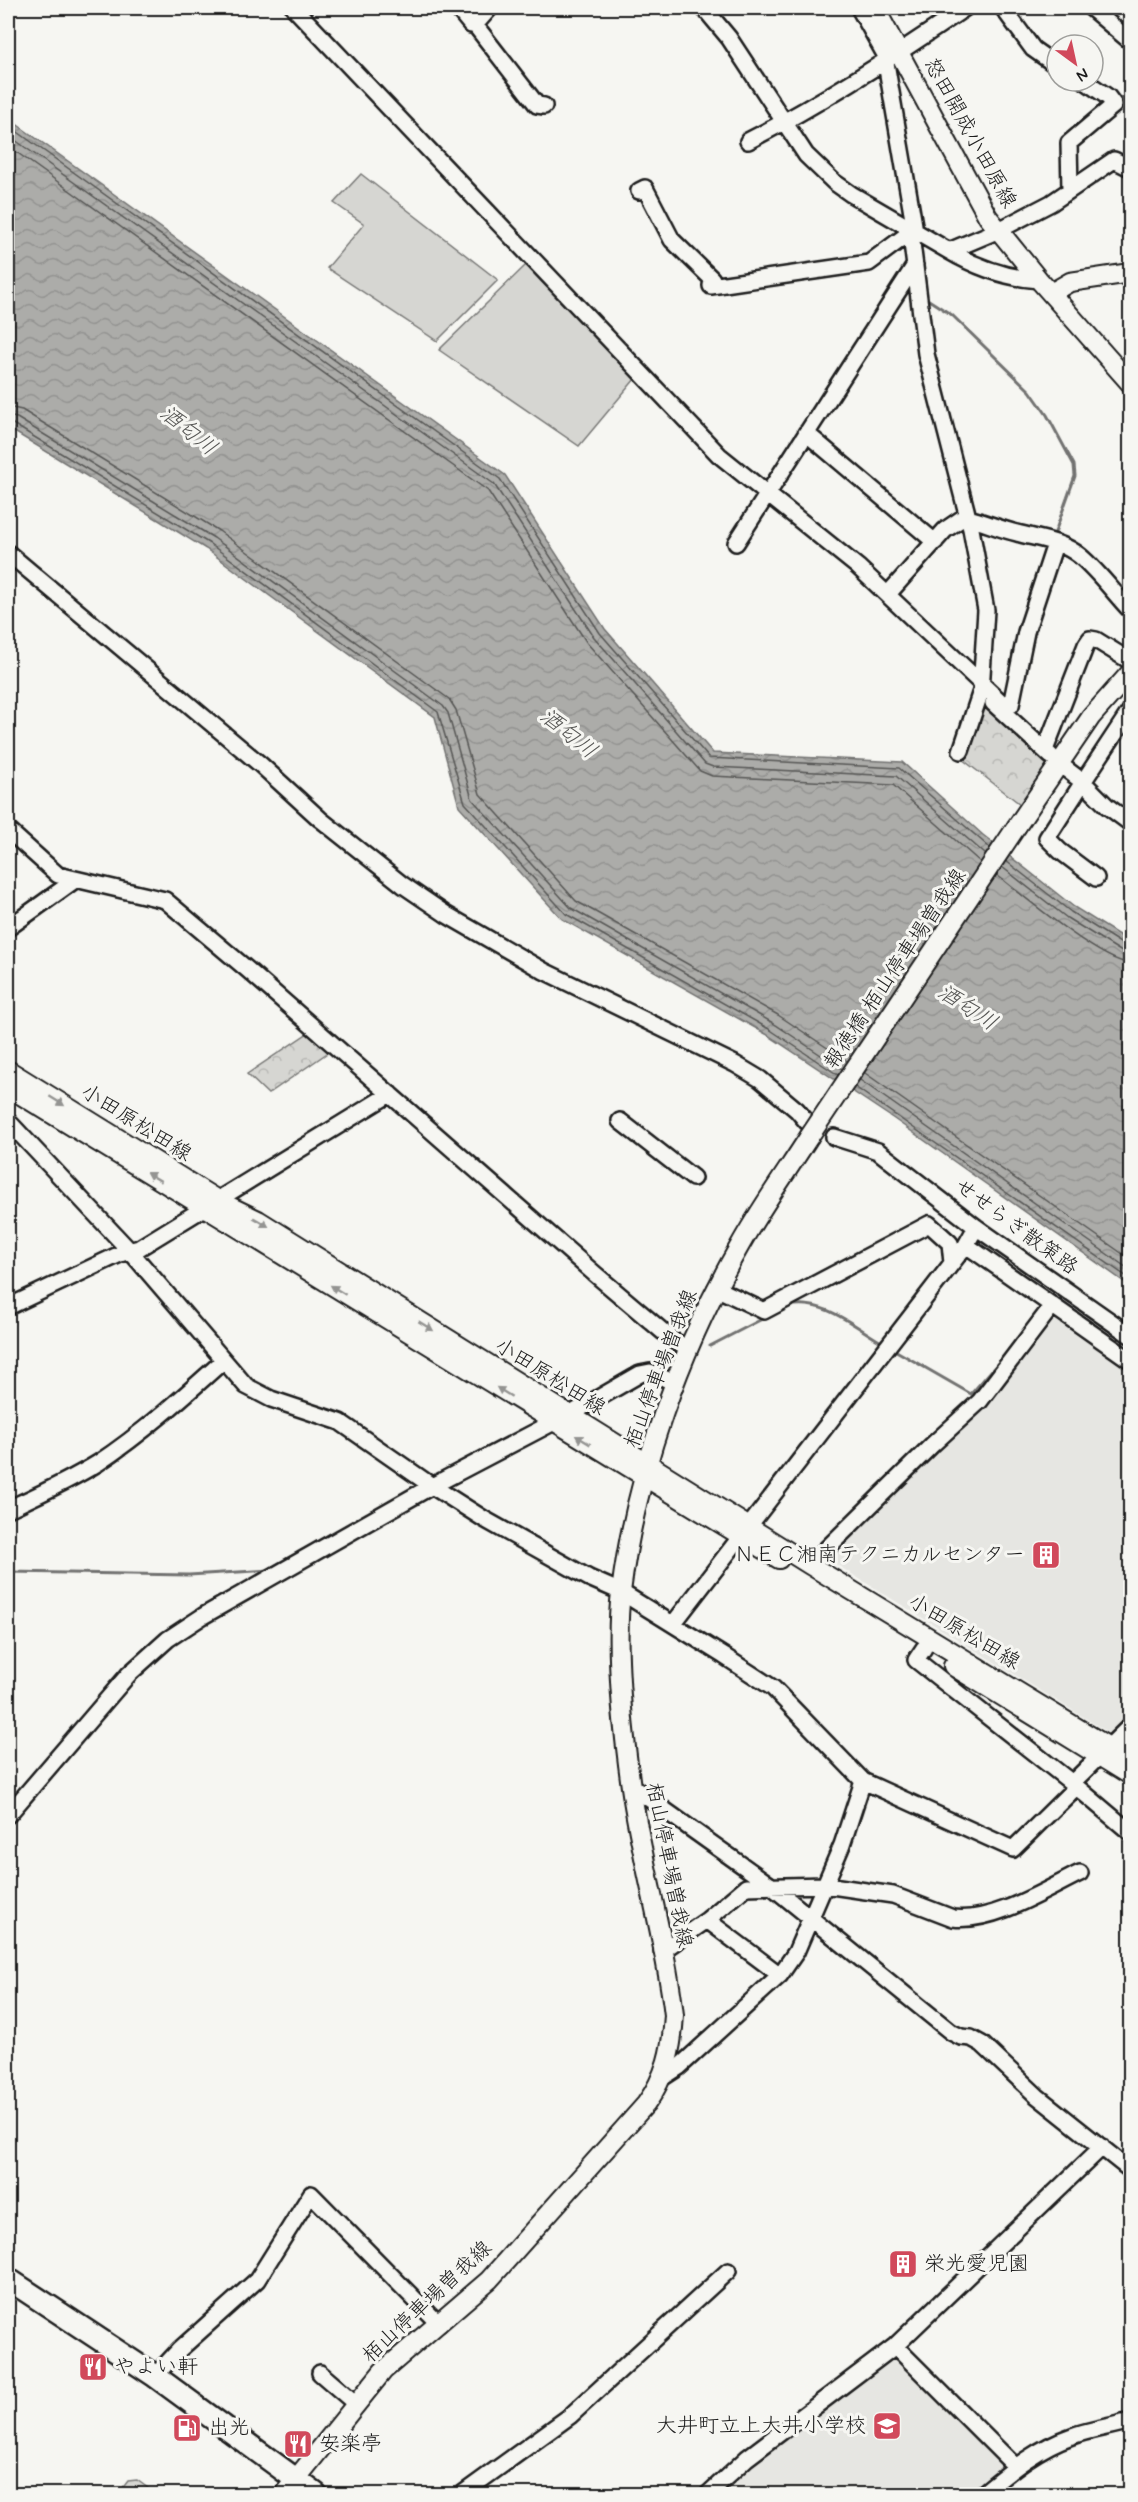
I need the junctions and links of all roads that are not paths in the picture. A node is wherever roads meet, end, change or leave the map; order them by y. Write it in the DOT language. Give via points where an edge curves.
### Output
graph roads {
  1 [pos="294,8"];
  2 [pos="457,8"];
  3 [pos="490,8"];
  4 [pos="704,8"];
  5 [pos="859,8"];
  6 [pos="875,8"];
  7 [pos="965,8"];
  8 [pos="1003,8"];
  9 [pos="1091,8"];
  10 [pos="475,25"];
  11 [pos="1131,41"];
  12 [pos="1045,58"];
  13 [pos="891,59"];
  14 [pos="1102,93"];
  15 [pos="544,106"];
  16 [pos="784,122"];
  17 [pos="748,141"];
  18 [pos="1131,168"];
  19 [pos="1070,190"];
  20 [pos="639,191"];
  21 [pos="999,230"];
  22 [pos="915,233"];
  23 [pos="949,251"];
  24 [pos="915,265"];
  25 [pos="1131,273"];
  26 [pos="1045,287"];
  27 [pos="1131,383"];
  28 [pos="806,433"];
  29 [pos="768,494"];
  30 [pos="968,517"];
  31 [pos="934,542"];
  32 [pos="736,543"];
  33 [pos="1055,544"];
  34 [pos="8,553"];
  35 [pos="888,594"];
  36 [pos="1131,610"];
  37 [pos="1131,661"];
  38 [pos="1131,673"];
  39 [pos="981,687"];
  40 [pos="1002,708"];
  41 [pos="1131,711"];
  42 [pos="961,751"];
  43 [pos="1066,769"];
  44 [pos="1083,782"];
  45 [pos="1131,823"];
  46 [pos="8,830"];
  47 [pos="1096,878"];
  48 [pos="75,880"];
  49 [pos="8,928"];
  50 [pos="8,1070"];
  51 [pos="8,1087"];
  52 [pos="390,1094"];
  53 [pos="8,1121"];
  54 [pos="620,1121"];
  55 [pos="808,1130"];
  56 [pos="834,1137"];
  57 [pos="693,1178"];
  58 [pos="212,1204"];
  59 [pos="976,1227"];
  60 [pos="966,1245"];
  61 [pos="130,1251"];
  62 [pos="952,1263"];
  63 [pos="716,1288"];
  64 [pos="1052,1305"];
  65 [pos="8,1307"];
  66 [pos="1131,1335"];
  67 [pos="689,1351"];
  68 [pos="1131,1360"];
  69 [pos="223,1361"];
  70 [pos="676,1379"];
  71 [pos="561,1419"];
  72 [pos="647,1471"];
  73 [pos="432,1486"];
  74 [pos="8,1509"];
  75 [pos="745,1531"];
  76 [pos="810,1565"];
  77 [pos="621,1592"];
  78 [pos="673,1624"];
  79 [pos="924,1648"];
  80 [pos="1131,1726"];
  81 [pos="1105,1752"];
  82 [pos="1131,1760"];
  83 [pos="1131,1775"];
  84 [pos="863,1781"];
  85 [pos="1074,1785"];
  86 [pos="631,1786"];
  87 [pos="8,1815"];
  88 [pos="1131,1832"];
  89 [pos="1080,1873"];
  90 [pos="770,1885"];
  91 [pos="825,1885"];
  92 [pos="810,1919"];
  93 [pos="707,1920"];
  94 [pos="662,1951"];
  95 [pos="780,1975"];
  96 [pos="662,2078"];
  97 [pos="1102,2147"];
  98 [pos="1131,2170"];
  99 [pos="728,2271"];
  100 [pos="8,2278"];
  101 [pos="439,2324"];
  102 [pos="895,2346"];
  103 [pos="320,2373"];
  104 [pos="155,2376"];
  105 [pos="356,2404"];
  106 [pos="1131,2421"];
  107 [pos="1015,2466"];
  108 [pos="291,2487"];
  109 [pos="316,2494"];
  110 [pos="462,2494"];
  111 [pos="708,2494"];
  112 [pos="982,2494"];
  1 -- 29 [label="street" via="720,455"];
  2 -- 10 [label="street" via="471,26"];
  3 -- 10 [label="street"];
  4 -- 16 [label="street" via="729,38"];
  5 -- 13 [label="street"];
  6 -- 13 [label="main road, 怒田開成小田原線"];
  7 -- 13 [label="street"];
  8 -- 12 [label="street" via="1033,49"];
  9 -- 11 [label="street"];
  10 -- 15 [label="street" via="537,105"];
  13 -- 16 [label="street"];
  13 -- 21 [label="main road, 怒田開成小田原線"];
  13 -- 22 [label="street"];
  14 -- 19 [label="street" via="1114,105 1069,143"];
  16 -- 17 [label="street"];
  16 -- 22 [label="street" via="806,155 834,182"];
  18 -- 19 [label="street" via="1114,160"];
  19 -- 21 [label="street"];
  20 -- 22 [label="street" via="645,188 672,240 712,279 711,286 869,263"];
  21 -- 23 [label="street"];
  21 -- 26 [label="main road, 怒田開成小田原線"];
  22 -- 23 [label="street"];
  22 -- 24 [label="street"];
  23 -- 26 [label="street" via="998,274"];
  24 -- 28 [label="street"];
  24 -- 30 [label="street" via="926,354"];
  25 -- 26 [label="main road"];
  26 -- 27 [label="main road"];
  28 -- 29 [label="street"];
  28 -- 31 [label="street"];
  29 -- 32 [label="street"];
  29 -- 35 [label="street"];
  30 -- 31 [label="street" via="955,522"];
  30 -- 33 [label="street"];
  30 -- 39 [label="street" via="986,610"];
  31 -- 35 [label="street"];
  33 -- 36 [label="street" via="1081,556"];
  33 -- 40 [label="street" via="1026,632 1011,705"];
  34 -- 55 [label="street" via="403,885 524,960 760,1079 797,1110"];
  35 -- 39 [label="street"];
  37 -- 40 [label="street" via="1090,639 1049,754"];
  38 -- 55 [label="main road, 報徳橋 栢山停車場曽我線, bridge" via="1091,717"];
  39 -- 40 [label="street"];
  39 -- 42 [label="street"];
  41 -- 44 [label="street"];
  43 -- 44 [label="street"];
  44 -- 45 [label="street"];
  44 -- 47 [label="street" via="1047,838"];
  46 -- 48 [label="street" via="58,875"];
  48 -- 49 [label="street"];
  48 -- 52 [label="street" via="165,900"];
  50 -- 58 [label="main road, 小田原松田線, one-way"];
  58 -- 51 [label="main road, 小田原松田線, one-way"];
  52 -- 58 [label="street"];
  52 -- 67 [label="street"];
  53 -- 61 [label="street"];
  54 -- 57 [label="street"];
  55 -- 63 [label="main road, 栢山停車場曽我線"];
  56 -- 59 [label="street, せせらぎ散策路" via="878,1151"];
  58 -- 61 [label="street"];
  58 -- 71 [label="main road, 小田原松田線"];
  59 -- 60 [label="street"];
  59 -- 66 [label="street, せせらぎ散策路"];
  60 -- 62 [label="street"];
  60 -- 64 [label="street" via="1015,1285"];
  61 -- 65 [label="street"];
  61 -- 69 [label="street"];
  62 -- 63 [label="street" via="950,1243 929,1224 764,1311"];
  62 -- 75 [label="street"];
  63 -- 67 [label="main road, 栢山停車場曽我線"];
  64 -- 68 [label="street"];
  64 -- 76 [label="street" via="1003,1361 980,1401"];
  67 -- 70 [label="main road, 栢山停車場曽我線"];
  69 -- 73 [label="street" via="246,1386 271,1399 340,1422"];
  69 -- 74 [label="street" via="99,1462"];
  70 -- 71 [label="street" via="650,1372 640,1374"];
  70 -- 72 [label="main road, 栢山停車場曽我線"];
  71 -- 72 [label="main road, 小田原松田線"];
  71 -- 73 [label="street"];
  72 -- 75 [label="main road, 小田原松田線"];
  72 -- 77 [label="main road, 栢山停車場曽我線"];
  73 -- 77 [label="street" via="589,1578"];
  73 -- 87 [label="street" via="168,1639 129,1674"];
  75 -- 76 [label="main road, 小田原松田線"];
  75 -- 78 [label="street"];
  75 -- 79 [label="main road, 小田原松田線"];
  76 -- 81 [label="main road, 小田原松田線"];
  77 -- 78 [label="street"];
  77 -- 86 [label="main road, 栢山停車場曽我線" via="619,1648"];
  78 -- 84 [label="street" via="773,1688"];
  79 -- 81 [label="main road, 小田原松田線"];
  79 -- 85 [label="street" via="916,1660"];
  80 -- 81 [label="street"];
  81 -- 82 [label="main road, 小田原松田線"];
  81 -- 83 [label="main road, 小田原松田線"];
  81 -- 85 [label="street"];
  84 -- 85 [label="street" via="1013,1850"];
  84 -- 91 [label="street"];
  85 -- 88 [label="street"];
  86 -- 90 [label="street"];
  86 -- 94 [label="main road, 栢山停車場曽我線"];
  89 -- 91 [label="street" via="984,1916 961,1919 893,1895"];
  90 -- 91 [label="street"];
  90 -- 92 [label="street"];
  90 -- 93 [label="street" via="746,1887"];
  91 -- 92 [label="street"];
  92 -- 95 [label="street" via="796,1952"];
  92 -- 97 [label="street" via="951,2032 982,2044 1037,2096"];
  93 -- 94 [label="street"];
  93 -- 95 [label="street"];
  94 -- 96 [label="main road, 栢山停車場曽我線" via="674,2015 672,2048"];
  95 -- 96 [label="street"];
  96 -- 101 [label="main road, 栢山停車場曽我線" via="646,2104 489,2280"];
  97 -- 98 [label="street"];
  97 -- 102 [label="street"];
  99 -- 110 [label="street" via="570,2416"];
  100 -- 104 [label="highway"];
  101 -- 104 [label="street" via="311,2194 257,2280"];
  101 -- 105 [label="main road, 栢山停車場曽我線" via="383,2371"];
  102 -- 107 [label="street"];
  102 -- 111 [label="street" via="747,2458"];
  103 -- 105 [label="street"];
  104 -- 108 [label="highway"];
  105 -- 108 [label="main road, 栢山停車場曽我線"];
  106 -- 107 [label="street" via="1050,2444"];
  107 -- 112 [label="street"];
  108 -- 109 [label="highway"];
}
